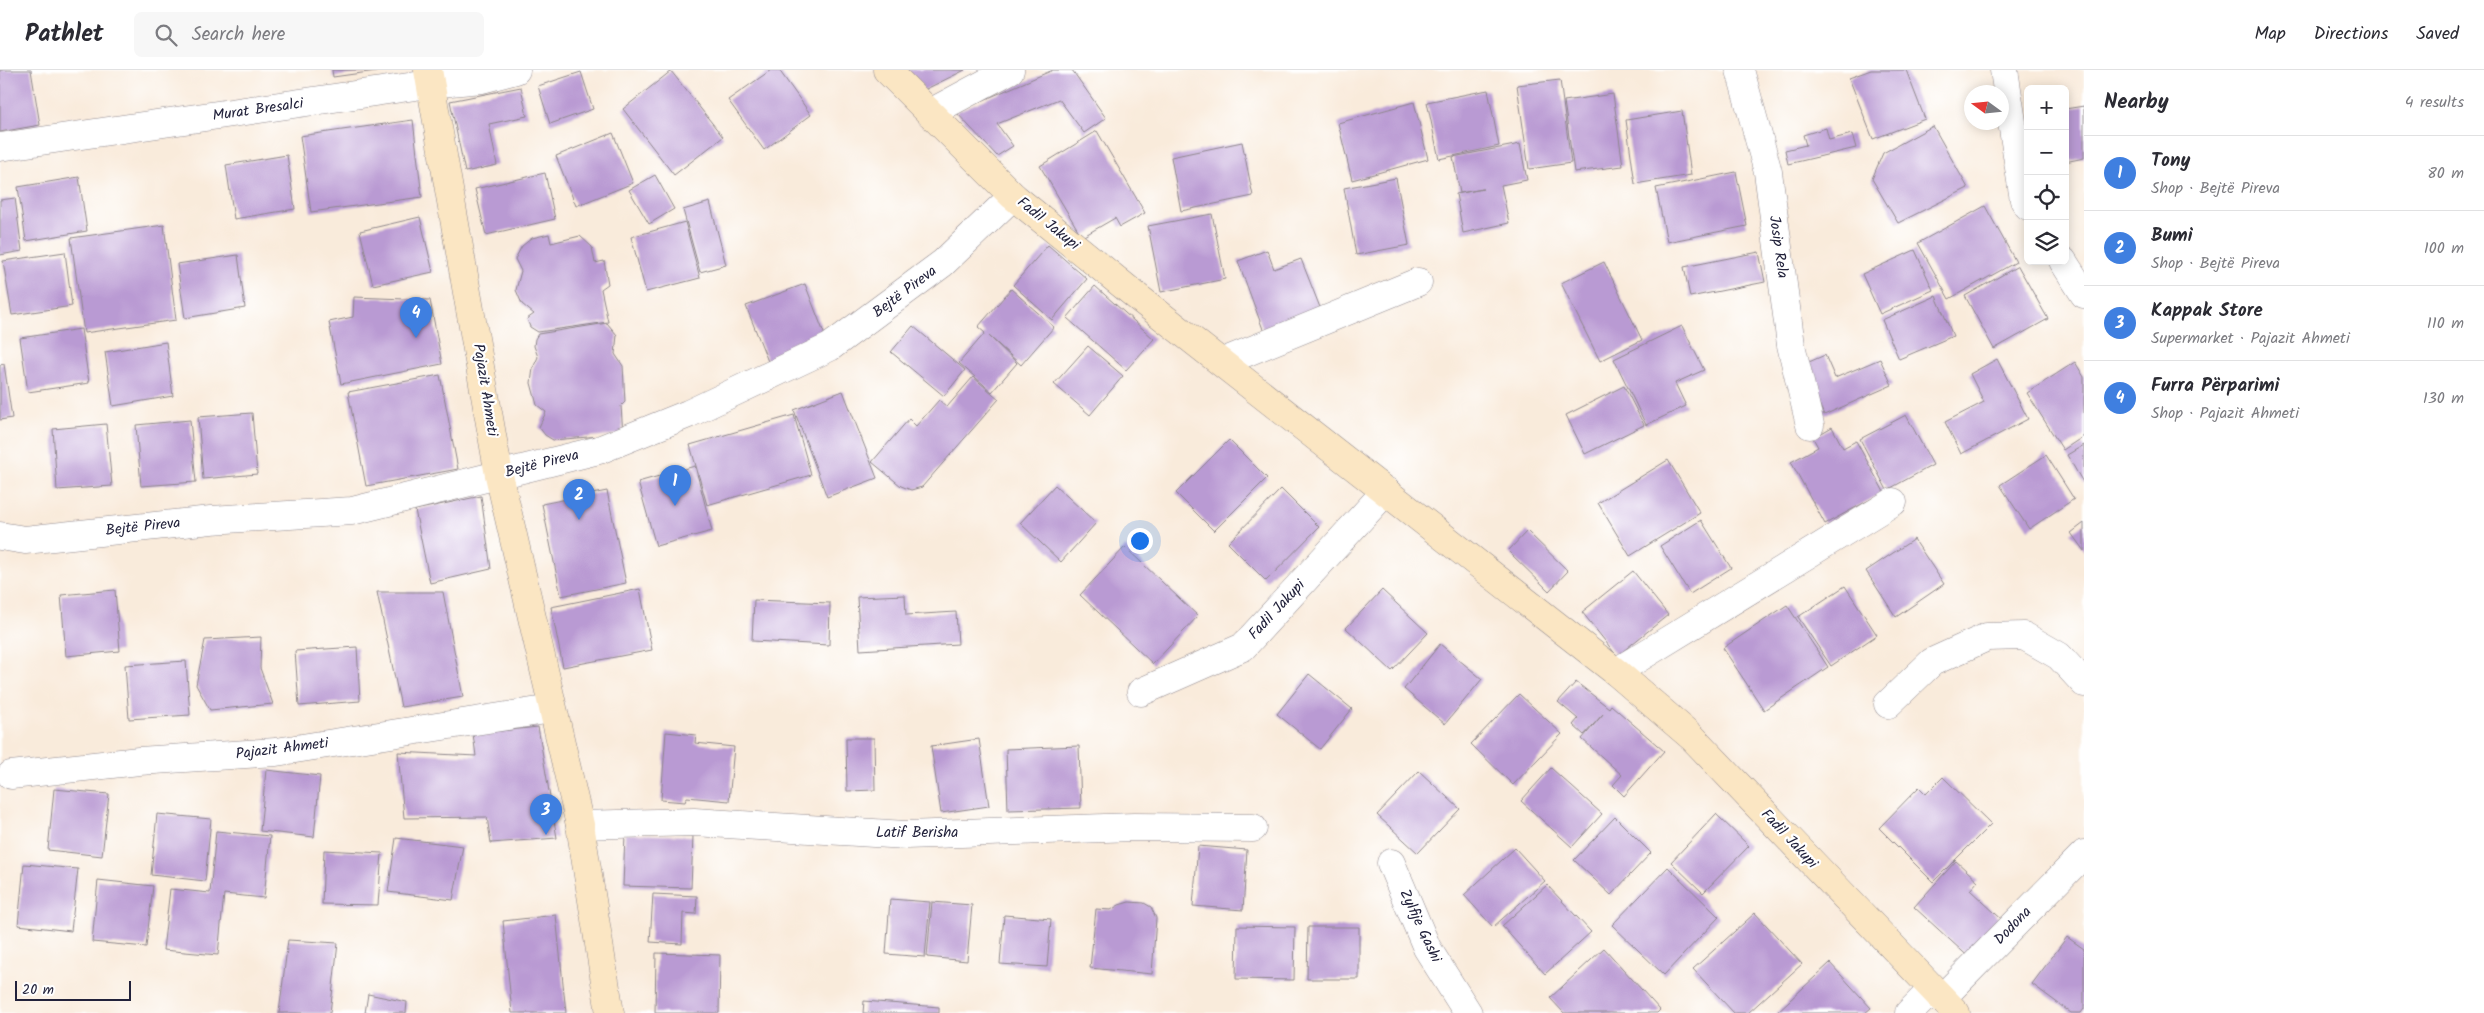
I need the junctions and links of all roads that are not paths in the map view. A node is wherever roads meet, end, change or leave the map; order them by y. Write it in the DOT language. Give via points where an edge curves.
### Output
graph roads {
  1 [pos="516,70"];
  2 [pos="887,70"];
  3 [pos="1010,70"];
  4 [pos="1740,70"];
  5 [pos="2004,70"];
  6 [pos="429,77"];
  7 [pos="930,113"];
  8 [pos="0,148"];
  9 [pos="1013,196"];
  10 [pos="2024,200"];
  11 [pos="2066,265"];
  12 [pos="1418,282"];
  13 [pos="2084,294"];
  14 [pos="1224,362"];
  15 [pos="1810,425"];
  16 [pos="499,475"];
  17 [pos="1386,491"];
  18 [pos="1893,502"];
  19 [pos="0,536"];
  20 [pos="1616,672"];
  21 [pos="2084,683"];
  22 [pos="1141,692"];
  23 [pos="1888,704"];
  24 [pos="552,709"];
  25 [pos="11,775"];
  26 [pos="580,825"];
  27 [pos="1253,828"];
  28 [pos="2084,854"];
  29 [pos="1391,863"];
  30 [pos="1943,1001"];
  31 [pos="610,1013"];
  32 [pos="1468,1013"];
  33 [pos="1909,1013"];
  1 -- 6 [label="street, Murat Bresalci" via="482,79"];
  2 -- 7 [label="street, Fadil Jakupi"];
  3 -- 7 [label="street"];
  4 -- 15 [label="street, Josip Rela" via="1768,172 1791,345"];
  5 -- 10 [label="street"];
  6 -- 8 [label="street, Murat Bresalci"];
  6 -- 16 [label="street, Pajazit Ahmeti"];
  7 -- 9 [label="street, Fadil Jakupi"];
  9 -- 14 [label="street, Fadil Jakupi"];
  9 -- 16 [label="street, Bejtë Pireva" via="943,264 830,347 688,414 599,450"];
  11 -- 13 [label="street"];
  12 -- 14 [label="street"];
  14 -- 17 [label="street, Fadil Jakupi"];
  16 -- 19 [label="street, Bejtë Pireva" via="352,511 212,520 25,540"];
  16 -- 24 [label="street, Pajazit Ahmeti"];
  17 -- 20 [label="street, Fadil Jakupi"];
  17 -- 22 [label="street, Fadil Jakupi" via="1243,647"];
  18 -- 20 [label="street"];
  20 -- 30 [label="street, Fadil Jakupi" via="1693,738"];
  21 -- 23 [label="street" via="2059,656 2024,636 1987,637 1932,662"];
  24 -- 25 [label="street, Pajazit Ahmeti" via="276,752 139,761"];
  24 -- 26 [label="street, Pajazit Ahmeti"];
  26 -- 27 [label="street, Latif Berisha" via="694,822 906,835 1134,827"];
  26 -- 31 [label="street, Pajazit Ahmeti"];
  28 -- 30 [label="street, Dodona"];
  29 -- 32 [label="street, Zylfije Gashi" via="1427,948"];
  30 -- 33 [label="street"];
}
